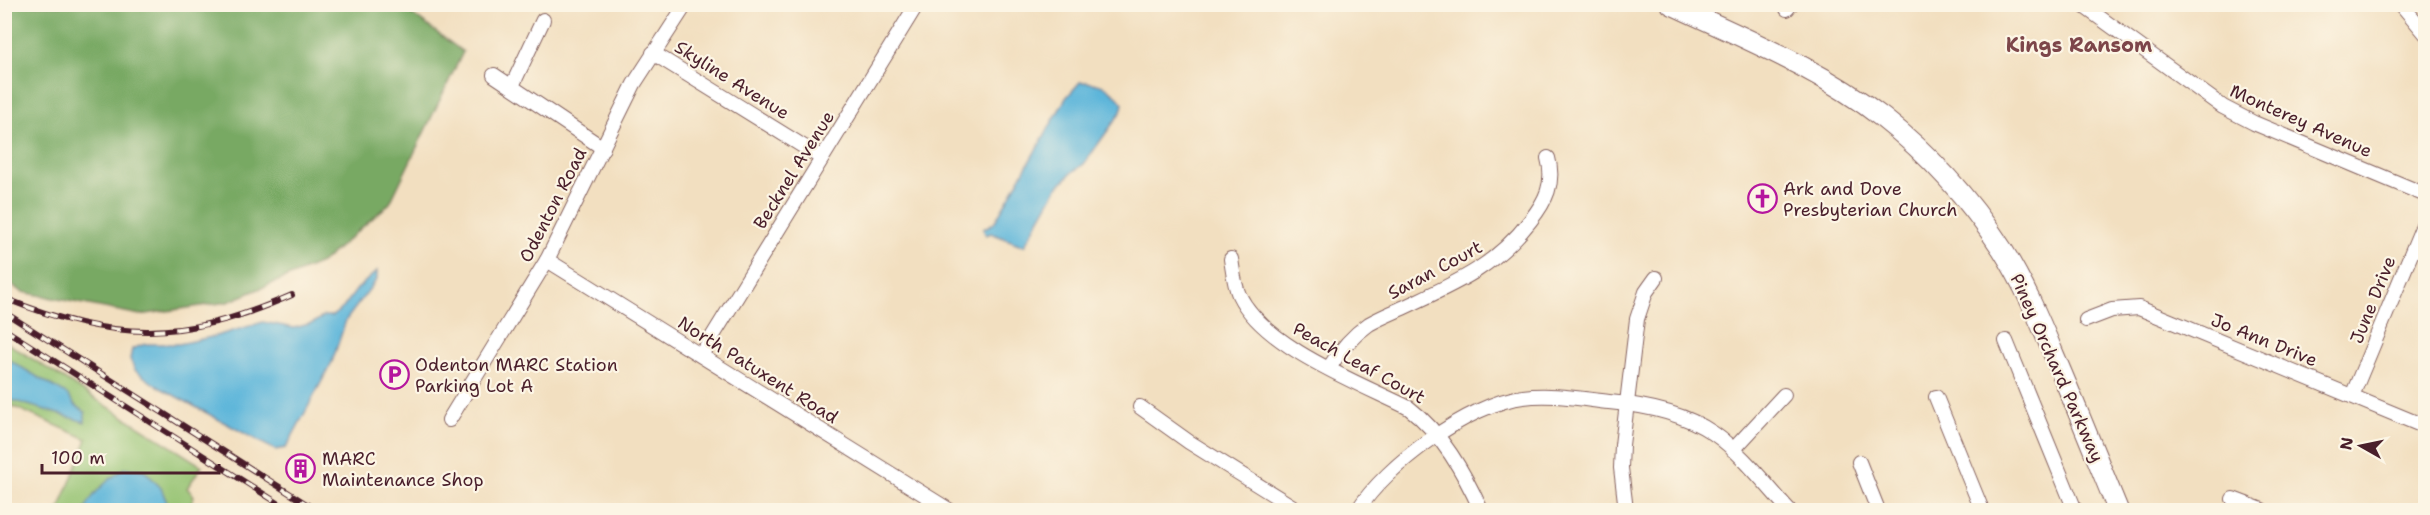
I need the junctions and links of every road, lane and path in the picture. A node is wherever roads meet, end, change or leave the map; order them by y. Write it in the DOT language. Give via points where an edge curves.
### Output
graph roads {
  1 [pos="686,4"];
  2 [pos="917,4"];
  3 [pos="1671,4"];
  4 [pos="2081,4"];
  5 [pos="2401,4"];
  6 [pos="543,20"];
  7 [pos="2426,34"];
  8 [pos="653,52"];
  9 [pos="494,75"];
  10 [pos="512,86"];
  11 [pos="603,148"];
  12 [pos="822,158"];
  13 [pos="1548,158"];
  14 [pos="2426,195"];
  15 [pos="2426,218"];
  16 [pos="547,260"];
  17 [pos="1231,260"];
  18 [pos="1656,278"];
  19 [pos="2086,320"];
  20 [pos="2006,341"];
  21 [pos="700,355"];
  22 [pos="1329,368"];
  23 [pos="1784,395"];
  24 [pos="2352,396"];
  25 [pos="1936,397"];
  26 [pos="1626,404"];
  27 [pos="1140,406"];
  28 [pos="448,420"];
  29 [pos="2426,427"];
  30 [pos="1438,437"];
  31 [pos="1733,450"];
  32 [pos="1859,462"];
  33 [pos="2233,499"];
  34 [pos="949,510"];
  35 [pos="1298,510"];
  36 [pos="1358,510"];
  37 [pos="1481,510"];
  38 [pos="1626,510"];
  39 [pos="1789,510"];
  40 [pos="1878,510"];
  41 [pos="1982,510"];
  42 [pos="2075,510"];
  43 [pos="2118,510"];
  44 [pos="2262,510"];
  1 -- 8 [label="street, Odenton Road"];
  2 -- 12 [label="street, Becknel Avenue"];
  3 -- 43 [label="main road, Piney Orchard Parkway" via="1776,53 1849,94 1883,118 1950,182 1978,215 2026,290"];
  4 -- 14 [label="street, Monterey Avenue" via="2223,107"];
  5 -- 7 [label="street"];
  6 -- 10 [label="street"];
  8 -- 11 [label="street, Odenton Road"];
  8 -- 12 [label="street, Skyline Avenue"];
  9 -- 10 [label="street"];
  10 -- 11 [label="street"];
  11 -- 16 [label="street, Odenton Road"];
  12 -- 21 [label="street, Becknel Avenue"];
  13 -- 22 [label="street, Saran Court" via="1551,183 1546,198 1501,254 1456,283 1372,323 1341,350"];
  15 -- 24 [label="street, June Drive"];
  16 -- 21 [label="street, North Patuxent Road"];
  16 -- 28 [label="street, Odenton Road"];
  17 -- 22 [label="street, Peach Leaf Court" via="1239,296 1260,322 1277,338"];
  18 -- 26 [label="street" via="1640,305"];
  19 -- 24 [label="street, Jo Ann Drive" via="2112,310 2139,308"];
  20 -- 42 [label="street"];
  21 -- 34 [label="street, North Patuxent Road"];
  22 -- 30 [label="street, Peach Leaf Court" via="1409,408"];
  23 -- 31 [label="street"];
  24 -- 29 [label="street, Jo Ann Drive"];
  25 -- 41 [label="street"];
  26 -- 30 [label="street" via="1522,397 1482,410"];
  26 -- 31 [label="street" via="1694,423"];
  26 -- 38 [label="street" via="1621,468"];
  27 -- 35 [label="street" via="1189,442"];
  30 -- 36 [label="street" via="1395,466"];
  30 -- 37 [label="street, Peach Leaf Court"];
  31 -- 39 [label="street"];
  32 -- 40 [label="street"];
  33 -- 44 [label="street"];
}
